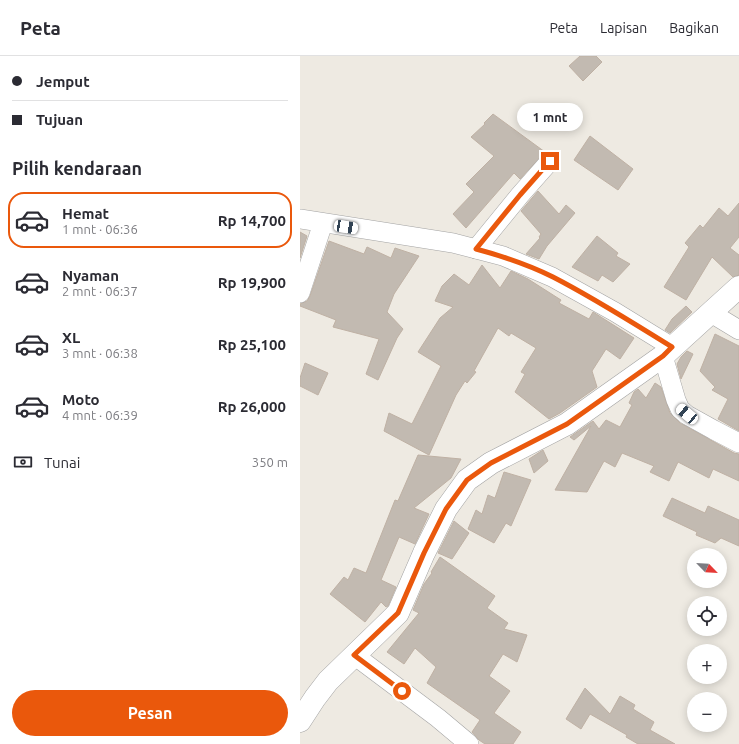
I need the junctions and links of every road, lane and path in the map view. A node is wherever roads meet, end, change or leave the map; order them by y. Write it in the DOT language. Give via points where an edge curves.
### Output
graph roads {
  1 [pos="550,161"];
  2 [pos="300,219"];
  3 [pos="323,224"];
  4 [pos="476,249"];
  5 [pos="739,287"];
  6 [pos="300,293"];
  7 [pos="711,313"];
  8 [pos="739,330"];
  9 [pos="667,352"];
  10 [pos="739,443"];
  11 [pos="354,655"];
  12 [pos="300,721"];
  13 [pos="469,744"];
  1 -- 4 [label="street"];
  2 -- 3 [label="street"];
  3 -- 4 [label="street" via="453,243"];
  3 -- 6 [label="street"];
  4 -- 9 [label="street" via="503,256 552,277 615,312"];
  5 -- 7 [label="street"];
  7 -- 8 [label="street"];
  7 -- 9 [label="street"];
  9 -- 10 [label="street" via="680,409"];
  9 -- 11 [label="street" via="567,424 491,463 467,480 446,509 398,613"];
  11 -- 12 [label="street" via="320,691"];
  11 -- 13 [label="street"];
}
